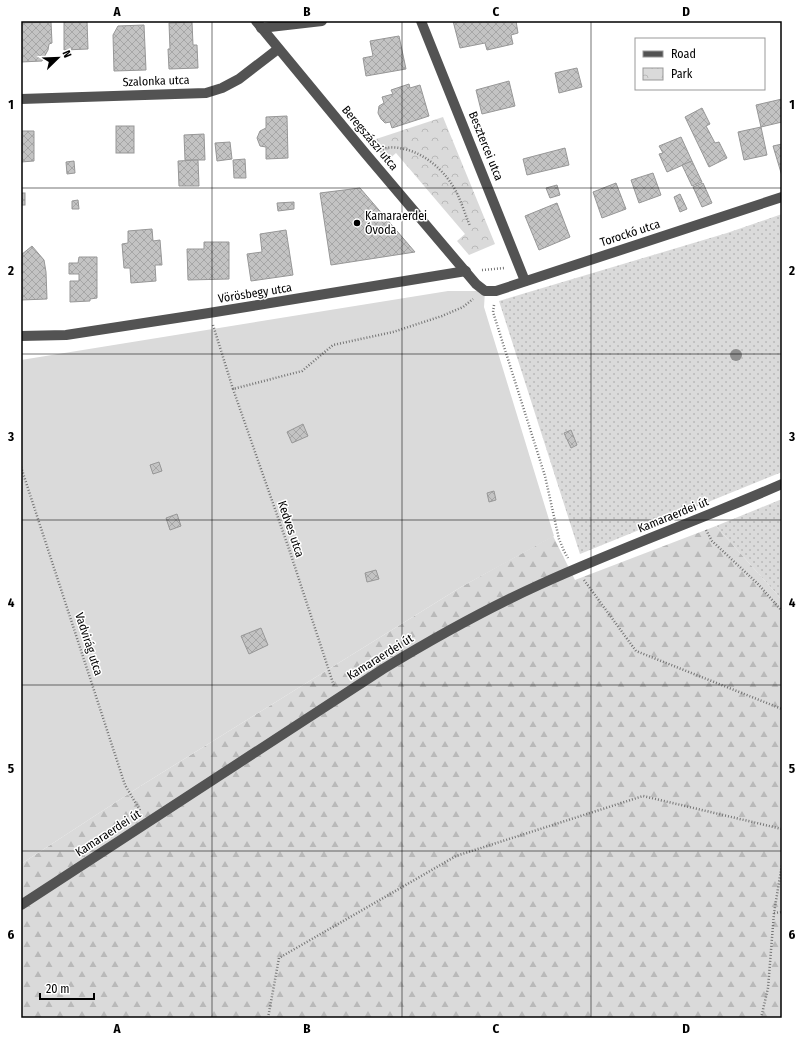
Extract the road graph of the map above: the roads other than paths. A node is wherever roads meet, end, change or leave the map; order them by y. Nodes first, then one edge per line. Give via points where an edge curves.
1 (322, 21) edge
2 (422, 21) edge
3 (259, 24) edge
4 (278, 49) junction
5 (21, 99) edge
6 (782, 197) edge
7 (466, 272) junction
8 (525, 281) junction
9 (21, 336) edge
10 (782, 484) edge
11 (21, 905) edge

1 - 3 street
2 - 8 street, Besztercei utca
3 - 4 street, Beregszászi utca
4 - 5 street, Szalonka utca via 239,79 206,93
4 - 7 street, Beregszászi utca
6 - 8 street, Torockó utca
7 - 8 street, Torockó utca via 485,291 496,291
7 - 9 street, Vörösbegy utca via 66,335
10 - 11 street, Kamaraerdei út via 576,569 466,621 383,669

